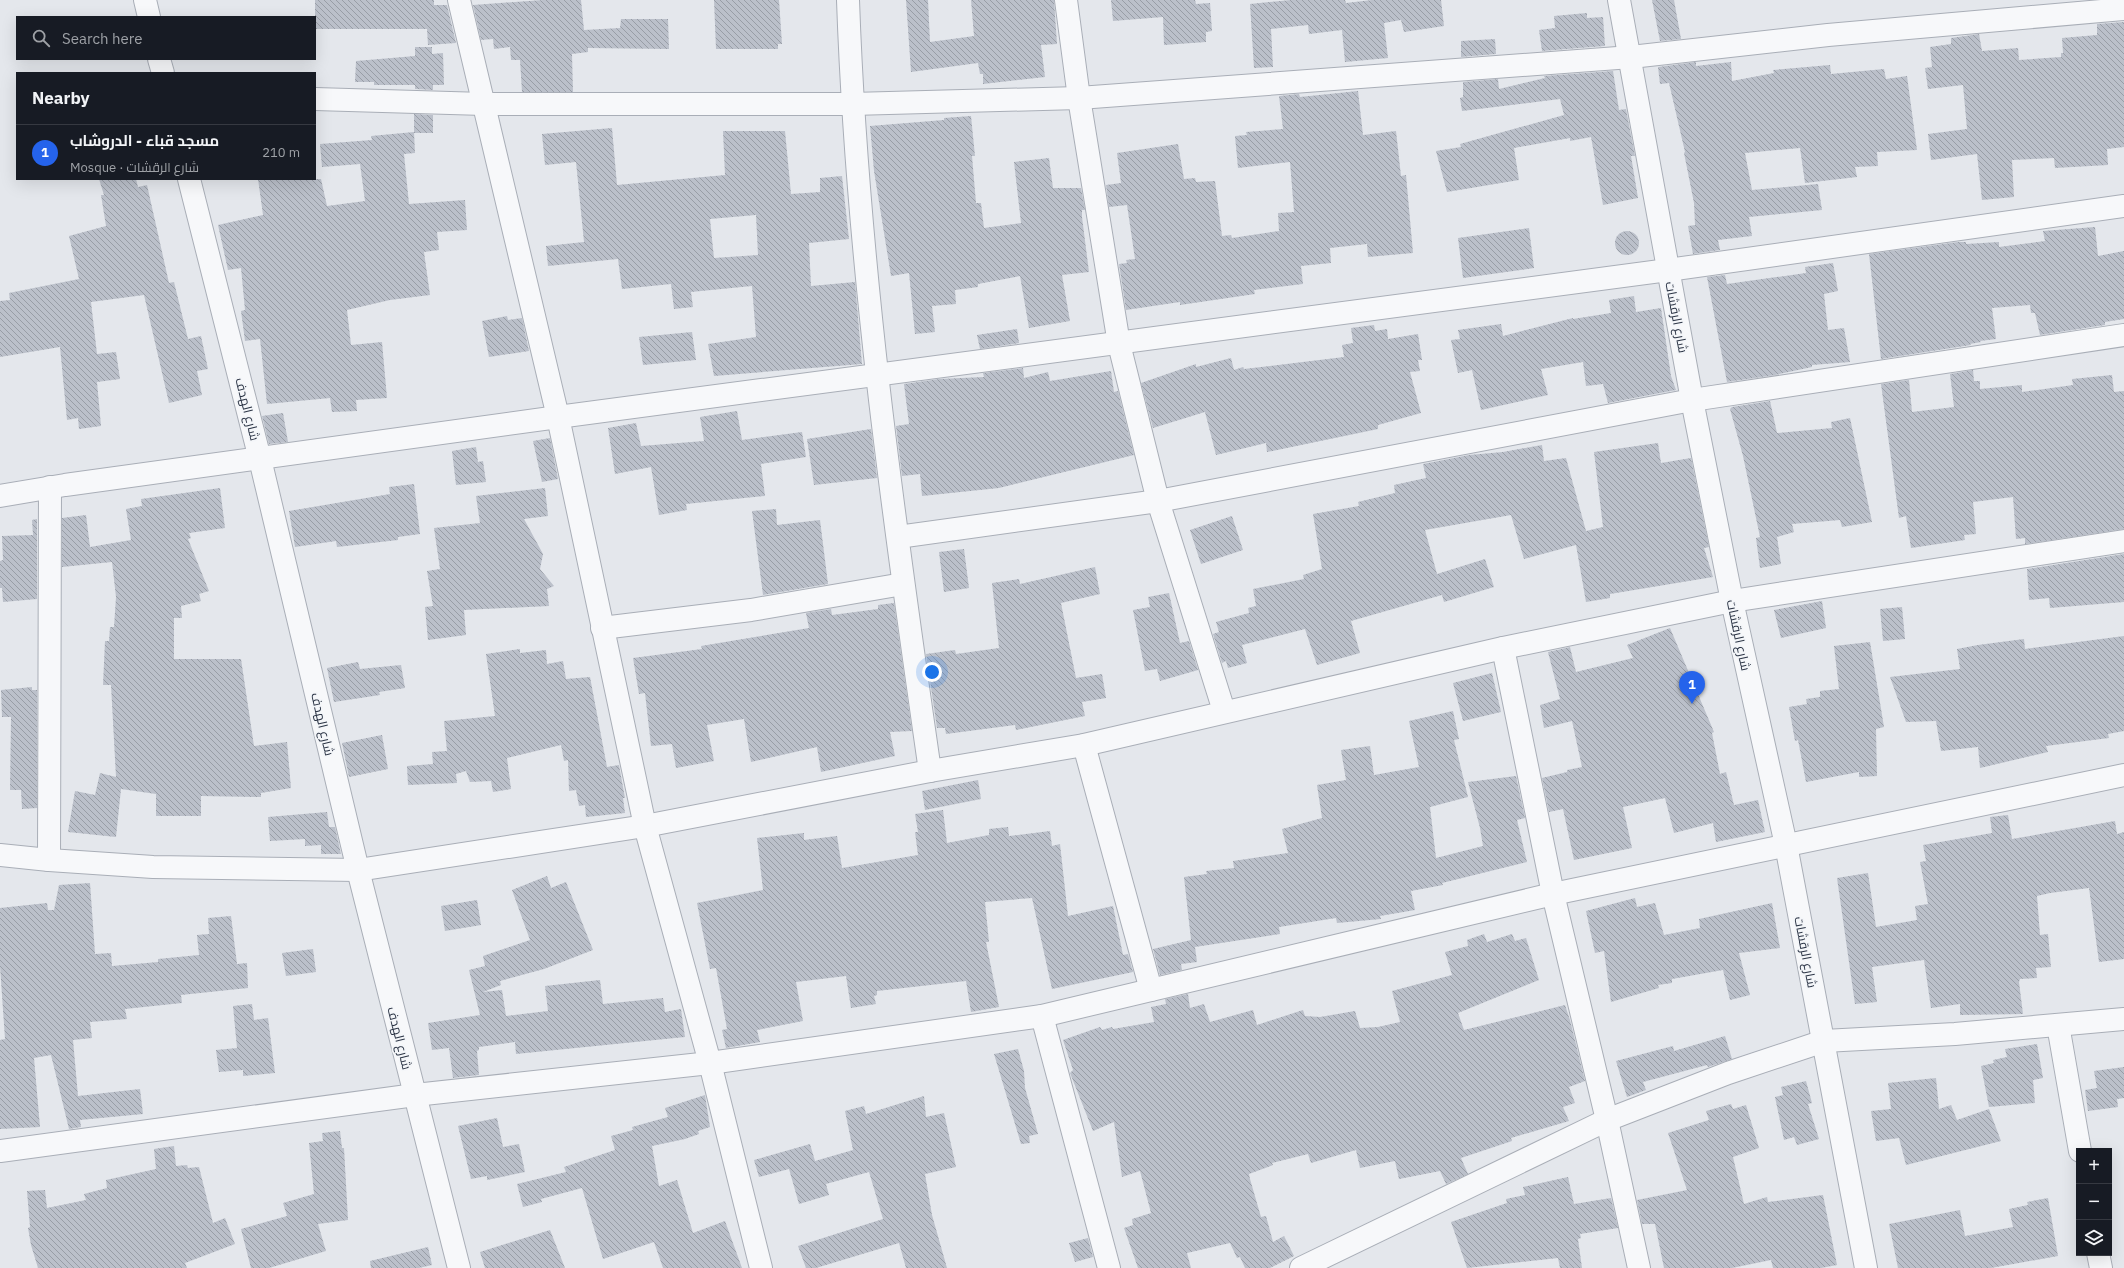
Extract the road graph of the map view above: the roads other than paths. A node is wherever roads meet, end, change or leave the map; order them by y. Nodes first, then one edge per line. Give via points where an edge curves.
1 (145, 0) edge
2 (459, 0) edge
3 (848, 0) edge
4 (1066, 0) edge
5 (1619, 0) edge
6 (2124, 9) edge
7 (149, 16) edge
8 (1631, 57) junction
9 (159, 60) edge
10 (163, 72) edge
11 (1078, 98) junction
12 (316, 99) edge
13 (484, 104) junction
14 (852, 104) junction
15 (189, 180) edge
16 (2124, 206) edge
17 (1668, 270) junction
18 (2124, 335) edge
19 (1119, 344) junction
20 (876, 376) junction
21 (1692, 400) junction
22 (558, 417) junction
23 (260, 458) junction
24 (50, 487) junction
25 (0, 496) edge
26 (1158, 501) junction
27 (898, 537) junction
28 (2124, 541) edge
29 (903, 584) junction
30 (1732, 601) junction
31 (602, 628) junction
32 (1503, 648) junction
33 (1224, 711) junction
34 (1084, 744) junction
35 (930, 771) junction
36 (2124, 774) edge
37 (645, 826) junction
38 (1786, 845) junction
39 (0, 855) edge
40 (49, 860) junction
41 (358, 870) junction
42 (1553, 894) junction
43 (1151, 990) junction
44 (1042, 1016) junction
45 (2124, 1019) edge
46 (2058, 1025) junction
47 (1824, 1041) junction
48 (710, 1063) junction
49 (415, 1095) junction
50 (1607, 1120) junction
51 (2079, 1148) edge
52 (0, 1151) edge
53 (2099, 1256) edge
54 (459, 1268) edge
55 (761, 1268) edge
56 (1110, 1268) edge
57 (1301, 1268) edge
58 (1639, 1268) edge
59 (1866, 1268) edge
60 (2101, 1268) edge

1 - 7 street
2 - 13 street
3 - 14 street
4 - 11 street
5 - 8 street, شارع الرقشات
6 - 8 street via 1828,35
8 - 11 street
8 - 17 street, شارع الرقشات
9 - 10 street
11 - 14 street
11 - 19 street
12 - 13 street
13 - 14 street
13 - 22 street
14 - 20 street
15 - 23 street, شارع الهدف
16 - 17 street
17 - 19 street
17 - 21 street, شارع الرقشات
18 - 21 street
19 - 20 street
19 - 26 street
20 - 22 street
20 - 27 street
21 - 26 street
21 - 30 street, شارع الرقشات
22 - 23 street
22 - 31 street
23 - 24 street
23 - 41 street, شارع الهدف
24 - 25 street
24 - 40 street
26 - 27 street
26 - 33 street
27 - 29 street
28 - 30 street
29 - 31 street via 751,610
29 - 35 street
30 - 32 street
30 - 38 street, شارع الرقشات
31 - 37 street
32 - 33 street
32 - 42 street
33 - 34 street
34 - 35 street
34 - 43 street
35 - 37 street
36 - 38 street
37 - 41 street
37 - 48 street
38 - 42 street
38 - 47 street, شارع الرقشات
39 - 40 street
40 - 41 street via 153,868
41 - 49 street, شارع الهدف
42 - 43 street
42 - 50 street
43 - 44 street
44 - 48 street
44 - 56 street
45 - 46 street
46 - 47 street
46 - 51 street
47 - 50 street via 1728,1073
47 - 59 street, شارع الرقشات
48 - 49 street
48 - 55 street
49 - 52 street
49 - 54 street, شارع الهدف
50 - 57 street
50 - 58 street
53 - 60 street

